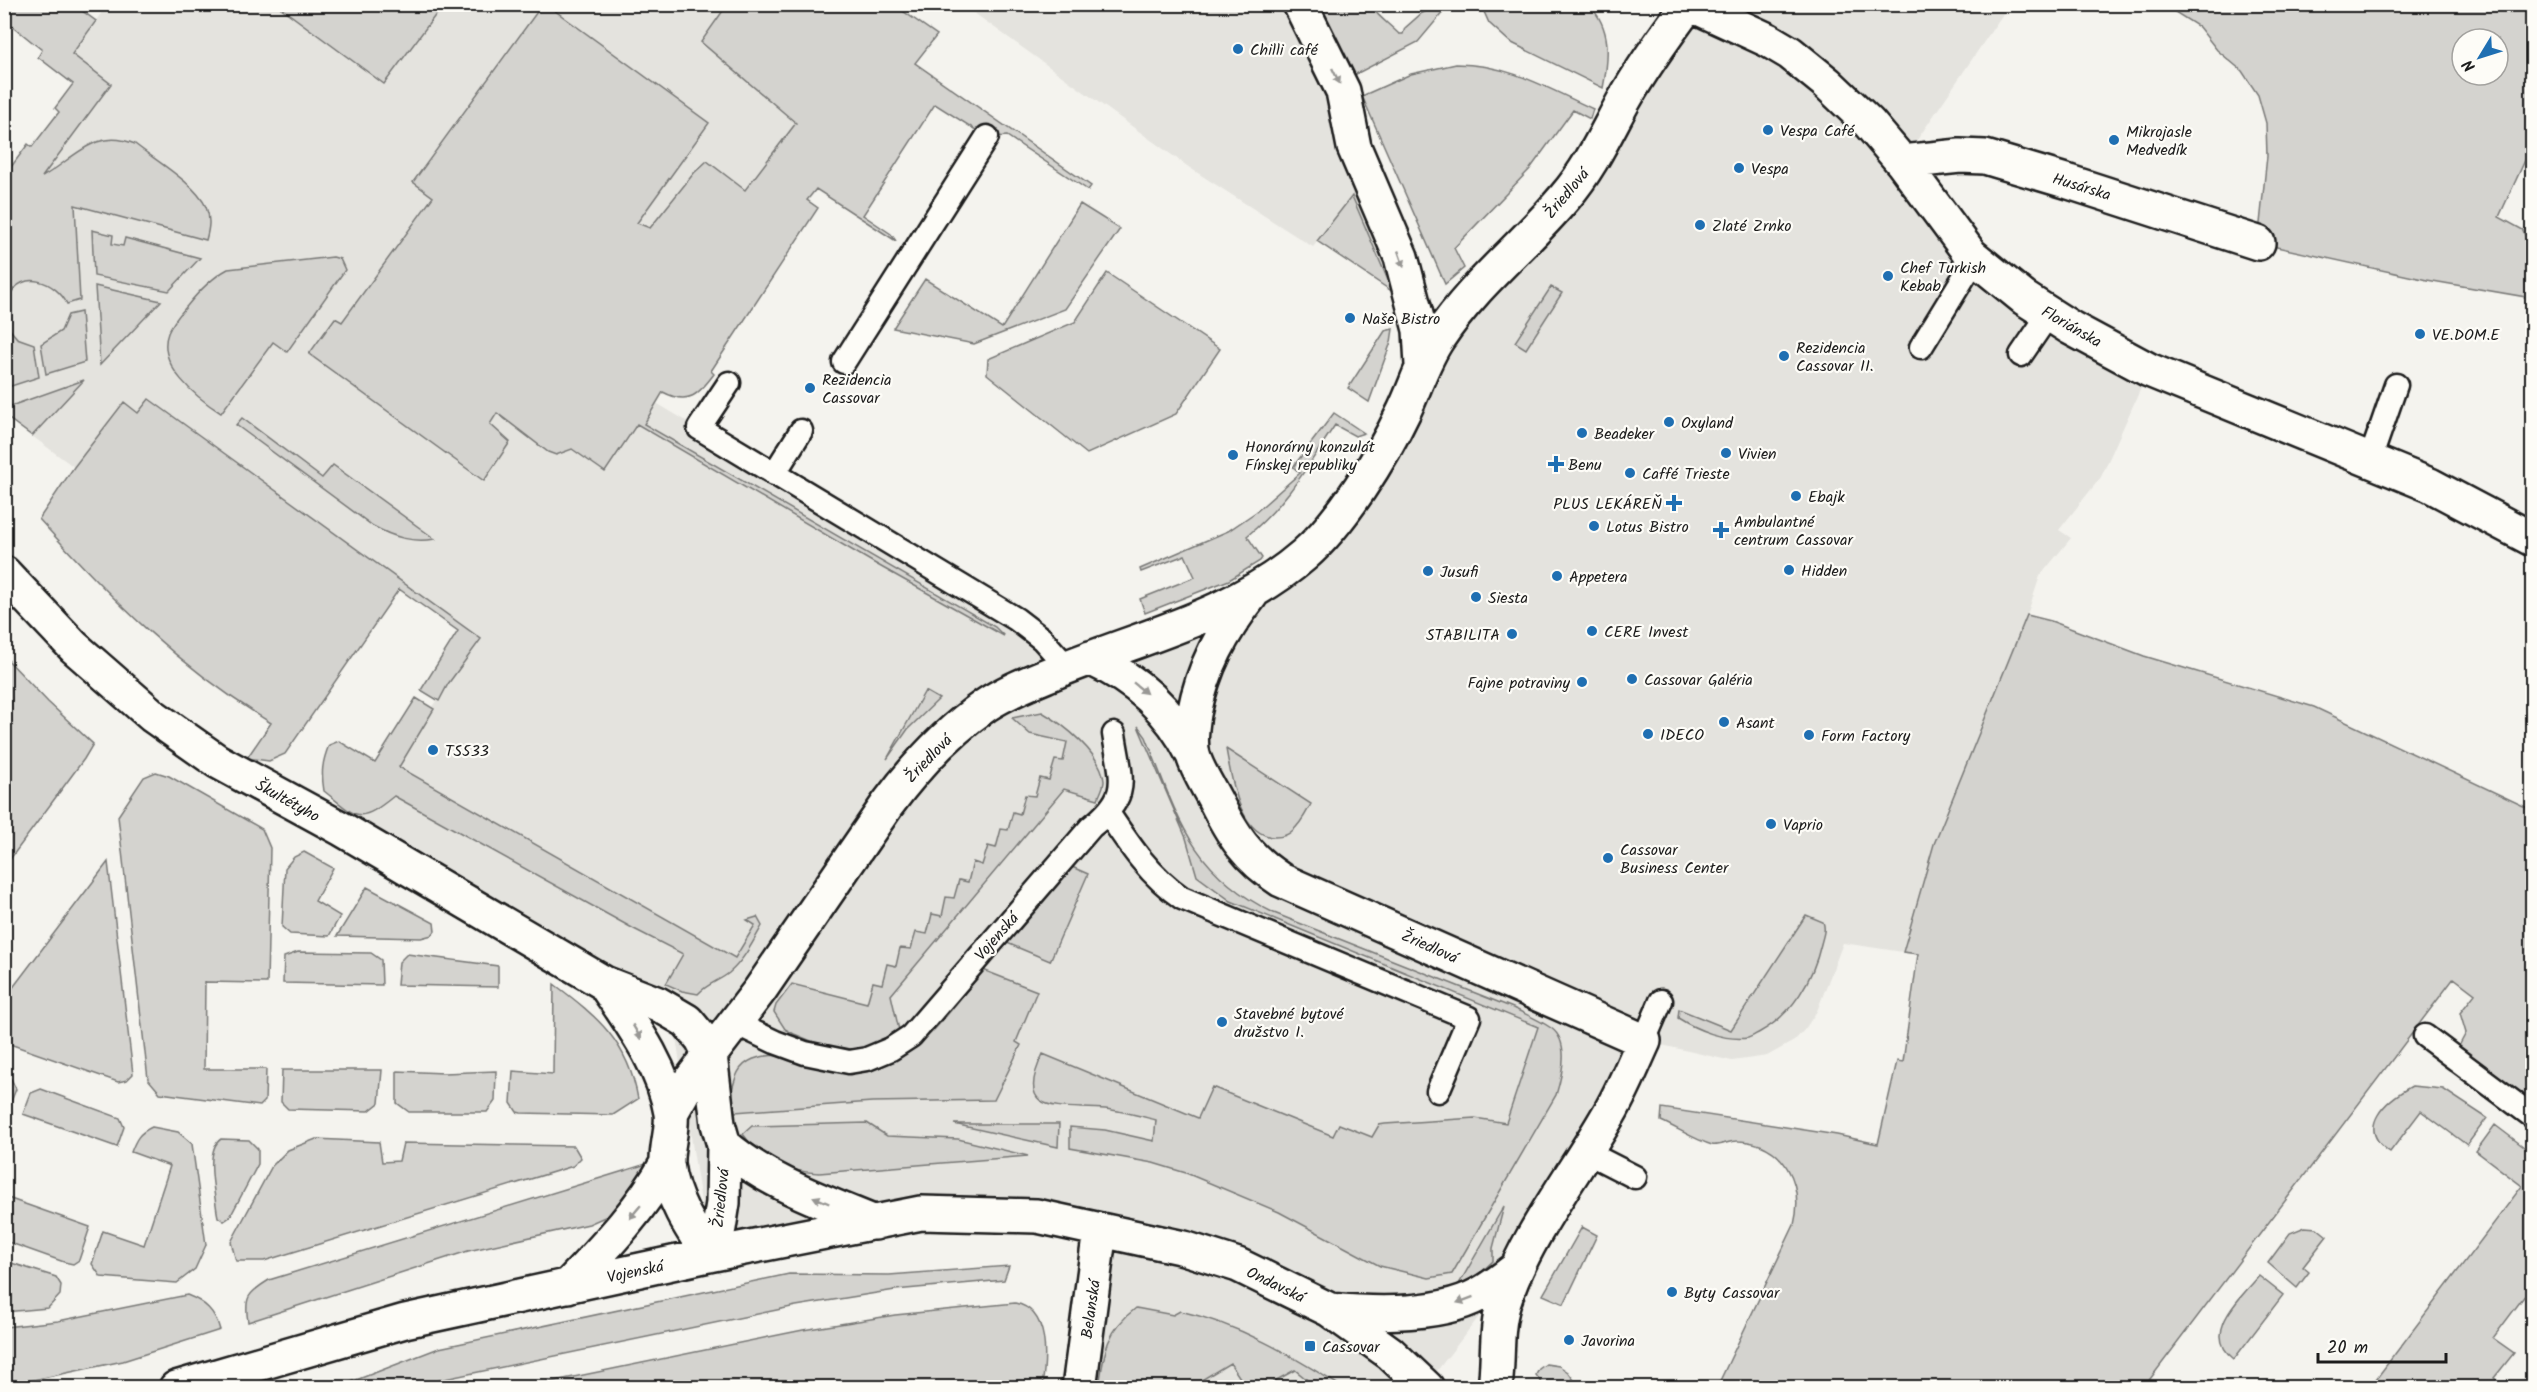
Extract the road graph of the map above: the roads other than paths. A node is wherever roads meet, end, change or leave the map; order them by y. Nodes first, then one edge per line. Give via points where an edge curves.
1 (1300, 4) edge
2 (1689, 4) edge
3 (987, 137) dead end
4 (1902, 162) junction
5 (2258, 243) dead end
6 (1976, 259) junction
7 (2049, 314) junction
8 (1921, 346) dead end
9 (2021, 355) dead end
10 (844, 362) dead end
11 (1422, 365) junction
12 (729, 383) dead end
13 (2396, 385) dead end
14 (801, 431) dead end
15 (2370, 460) junction
16 (774, 474) junction
17 (2532, 539) edge
18 (4, 573) edge
19 (1253, 592) junction
20 (1079, 663) junction
21 (1113, 734) dead end
22 (1193, 755) junction
23 (1108, 813) junction
24 (604, 983) junction
25 (1661, 1001) dead end
26 (735, 1023) junction
27 (2425, 1036) dead end
28 (1644, 1041) junction
29 (710, 1055) junction
30 (1438, 1090) dead end
31 (671, 1113) junction
32 (2532, 1116) edge
33 (724, 1145) junction
34 (1586, 1152) junction
35 (667, 1163) junction
36 (1635, 1177) dead end
37 (875, 1223) junction
38 (1101, 1230) junction
39 (709, 1255) junction
40 (1515, 1270) junction
41 (568, 1286) junction
42 (1330, 1310) junction
43 (176, 1388) edge
44 (1079, 1388) edge
45 (1427, 1388) edge
46 (1495, 1388) edge

1 -> 11 street, Žriedlová via 1343,91 1354,147 1401,257 1420,330
2 - 4 street, Floriánska via 1744,27 1790,53 1869,123
2 - 11 street, Žriedlová via 1650,57 1582,175 1459,309
3 - 10 lane
4 - 5 street, Husárska via 1985,157
4 - 6 street, Floriánska
6 - 7 street, Floriánska
6 - 8 lane
7 - 9 lane
7 - 15 street, Floriánska via 2149,370
11 - 19 street, Žriedlová via 1391,436 1340,515 1304,555
12 - 16 lane via 699,428
13 - 15 lane
14 - 16 lane
15 - 17 street, Floriánska via 2430,485
16 - 20 lane via 1016,619
18 - 24 street, Škultétyho via 74,647 153,716 199,748
19 - 20 street, Žriedlová via 1172,629
19 - 22 street, Žriedlová via 1211,655 1192,723
20 -> 22 street via 1120,673 1154,699 1174,722
20 - 26 street, Žriedlová via 986,705 946,737 908,776
21 - 23 lane, Vojenská via 1120,785 1119,799
22 - 28 street, Žriedlová via 1231,833 1262,867 1281,880
23 - 26 lane, Vojenská via 1091,827 910,1036 891,1049 849,1062 805,1053
23 - 30 lane via 1147,868 1182,898 1469,1018
24 - 29 street, Škultétyho via 658,1004 687,1021
24 -> 31 street, Škultétyho via 652,1059
25 - 28 lane
26 - 29 street, Žriedlová
27 - 32 lane
28 - 34 street
29 - 31 street, Žriedlová
29 - 33 street, Žriedlová
31 - 35 street, Žriedlová
37 -> 33 street, Žriedlová via 769,1177
33 - 39 street, Žriedlová via 723,1203
34 - 36 lane
34 - 40 street
35 - 39 street, Žriedlová via 679,1206
35 -> 41 street, Žriedlová via 650,1194
37 - 38 street, Vojenská via 921,1213 1025,1216
37 - 39 street, Vojenská
38 - 42 street, Ondavská via 1184,1248 1238,1265
38 - 44 street, Belanská
39 - 41 street, Vojenská
40 -> 42 street via 1472,1298 1448,1306 1367,1314
40 - 46 street via 1497,1334
41 - 43 street, Vojenská via 405,1320
42 - 45 street, Ondavská via 1390,1353

